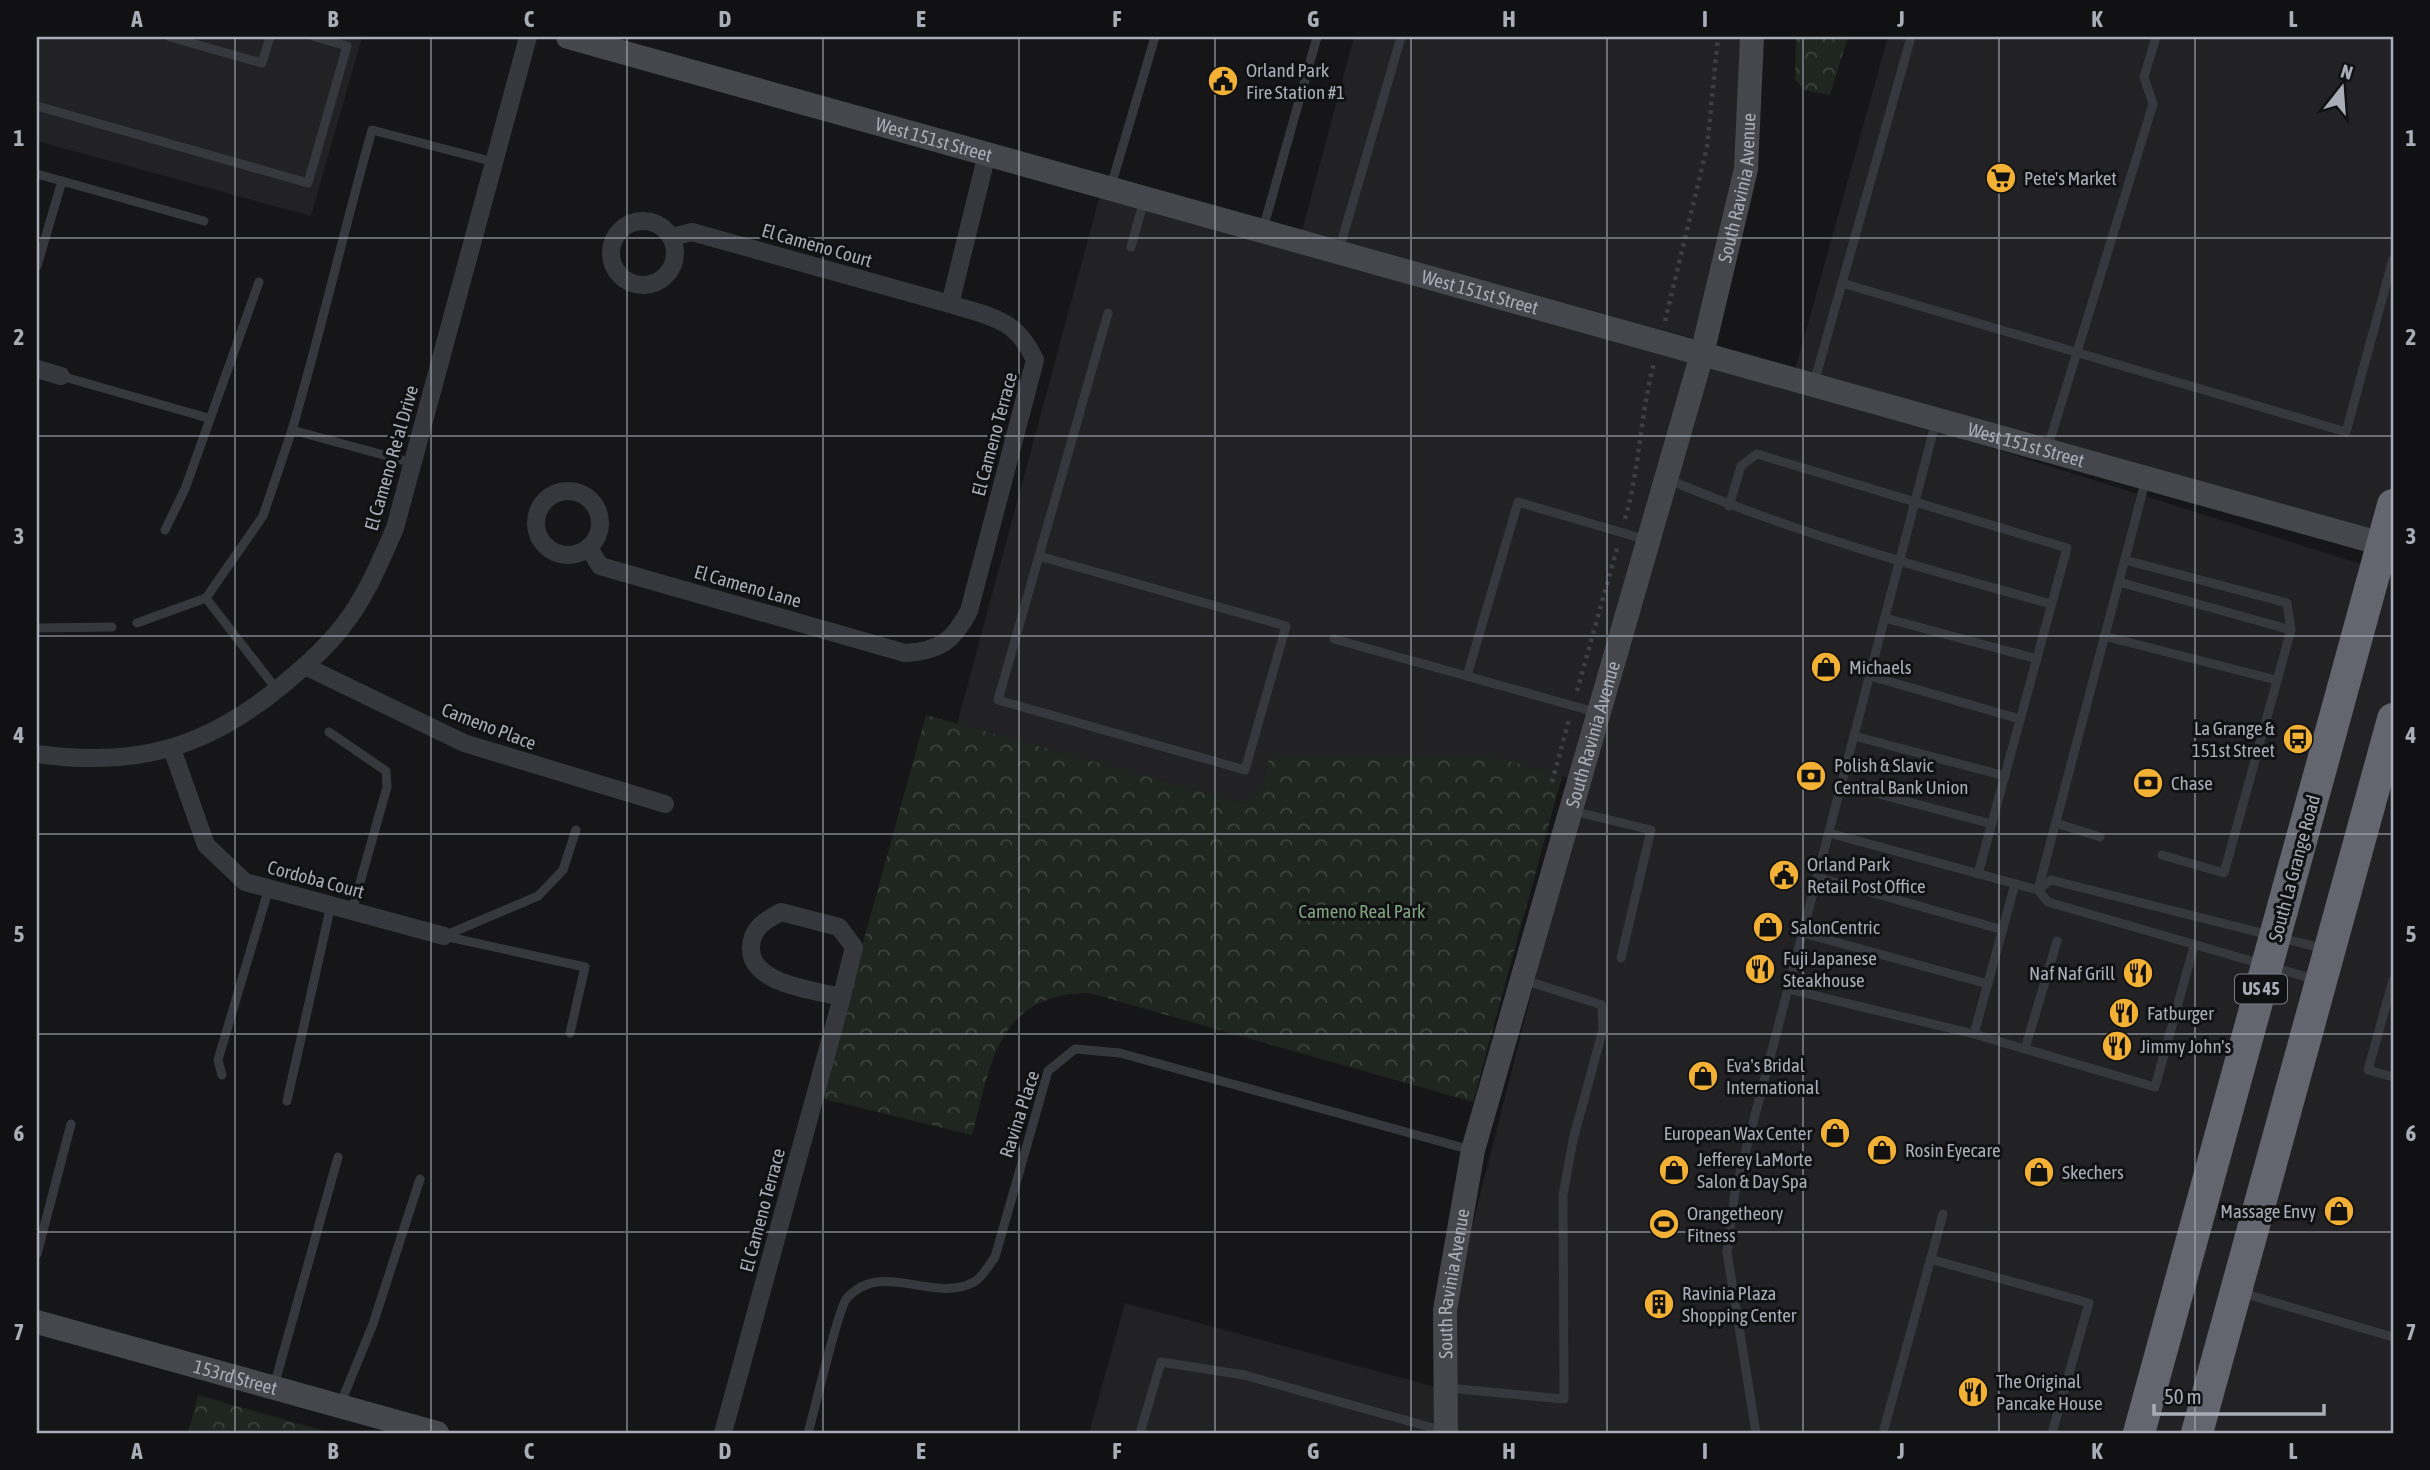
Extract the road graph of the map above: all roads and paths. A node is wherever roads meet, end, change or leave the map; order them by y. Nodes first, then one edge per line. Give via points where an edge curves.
1 (170, 37) edge
2 (270, 37) edge
3 (315, 37) edge
4 (528, 37) edge
5 (568, 37) edge
6 (1155, 37) edge
7 (1317, 37) edge
8 (1401, 37) edge
9 (1718, 37) edge
10 (1752, 37) edge
11 (1911, 37) edge
12 (2156, 37) edge
13 (37, 106) edge
14 (988, 154) junction
15 (494, 162) junction
16 (37, 174) edge
17 (62, 181) junction
18 (1110, 188) junction
19 (1145, 198) junction
20 (204, 221) dead end
21 (1263, 231) junction
22 (672, 237) dead end
23 (1131, 247) dead end
24 (1339, 252) junction
25 (2393, 259) edge
26 (37, 266) edge
27 (259, 282) dead end
28 (1842, 283) junction
29 (1673, 289) dead end
30 (950, 304) junction
31 (1108, 313) dead end
32 (2077, 352) junction
33 (1702, 354) junction
34 (37, 369) edge
35 (61, 376) joint
36 (1814, 385) junction
37 (208, 418) junction
38 (1936, 419) junction
39 (292, 430) junction
40 (2047, 450) junction
41 (413, 463) junction
42 (2146, 478) junction
43 (1666, 479) junction
44 (1914, 503) junction
45 (2393, 505) edge
46 (1729, 506) junction
47 (165, 530) dead end
48 (1649, 540) junction
49 (2388, 546) edge
50 (589, 548) dead end
51 (1039, 556) junction
52 (2124, 559) junction
53 (1899, 562) junction
54 (2119, 582) junction
55 (206, 598) junction
56 (2051, 604) junction
57 (1885, 618) junction
58 (136, 623) dead end
59 (112, 627) dead end
60 (37, 628) edge
61 (2291, 630) junction
62 (2104, 636) junction
63 (1334, 639) dead end
64 (905, 653) joint
65 (2036, 659) junction
66 (305, 666) junction
67 (1467, 676) junction
68 (1870, 676) junction
69 (2276, 680) junction
70 (277, 690) junction
71 (1600, 714) junction
72 (2020, 719) junction
73 (2393, 719) edge
74 (329, 732) dead end
75 (1854, 736) junction
76 (172, 749) junction
77 (37, 754) edge
78 (2005, 776) junction
79 (1841, 784) junction
80 (665, 804) dead end
81 (1572, 811) junction
82 (2056, 823) junction
83 (1992, 824) junction
84 (576, 830) dead end
85 (1829, 833) junction
86 (2100, 837) dead end
87 (2162, 855) dead end
88 (1978, 874) junction
89 (1817, 877) junction
90 (2015, 884) junction
91 (269, 888) junction
92 (2038, 890) junction
93 (331, 905) junction
94 (352, 911) junction
95 (2003, 930) junction
96 (1803, 933) junction
97 (444, 936) junction
98 (2275, 937) junction
99 (2057, 941) dead end
100 (2194, 946) junction
101 (2330, 951) junction
102 (1621, 958) dead end
103 (2267, 968) junction
104 (1523, 979) junction
105 (2393, 980) edge
106 (2322, 981) junction
107 (1988, 984) junction
108 (1788, 989) junction
109 (842, 997) junction
110 (570, 1033) dead end
111 (1974, 1034) junction
112 (2025, 1049) junction
113 (222, 1075) dead end
114 (2393, 1077) edge
115 (287, 1101) dead end
116 (71, 1124) dead end
117 (1473, 1150) junction
118 (338, 1157) dead end
119 (420, 1179) dead end
120 (1943, 1214) dead end
121 (37, 1254) edge
122 (1930, 1259) junction
123 (2236, 1292) junction
124 (37, 1322) edge
125 (2393, 1337) edge
126 (274, 1388) junction
127 (1446, 1388) junction
128 (339, 1406) junction
129 (1446, 1432) edge
130 (437, 1433) edge
131 (723, 1433) edge
132 (808, 1433) edge
133 (1140, 1433) edge
134 (1756, 1433) edge
135 (1883, 1433) edge
136 (2052, 1433) edge
137 (2139, 1433) edge
138 (2197, 1433) edge

1 - 2 lane via 262,63
3 - 13 lane via 347,46 308,183
4 - 15 street, El Cameno Re'al Drive
5 - 14 street, West 151st Street
6 - 18 lane
7 - 21 lane
8 - 24 lane
9 - 29 path via 1707,147
10 - 33 street, South Ravinia Avenue via 1746,169
11 - 28 lane
12 - 32 lane via 2144,77 2153,104
14 - 18 street, West 151st Street
14 - 30 street
15 - 39 lane via 372,130
15 - 41 street, El Cameno Re'al Drive
16 - 17 lane
17 - 20 lane
17 - 26 lane
18 - 19 street, West 151st Street
19 - 21 street, West 151st Street
19 - 23 lane
21 - 24 street, West 151st Street
22 - 30 street, El Cameno Court via 692,232
24 - 33 street, West 151st Street
25 - 32 lane via 2346,432
27 - 37 lane
28 - 32 lane
28 - 36 lane
30 - 64 street, El Cameno Terrace via 1007,322 1025,338 1035,360 969,611 947,641 924,652
31 - 51 lane
32 - 40 lane
33 - 36 street, West 151st Street
33 - 43 street, South Ravinia Avenue
34 - 35 street
35 - 37 lane
36 - 38 street, West 151st Street
37 - 47 lane via 185,489
38 - 40 street, West 151st Street
38 - 44 lane
39 - 41 lane
39 - 55 lane via 263,516
40 - 42 street, West 151st Street
41 - 66 street, El Cameno Re'al Drive via 395,528 372,581 342,626
42 - 49 street, West 151st Street
42 - 52 lane
43 - 46 lane
43 - 48 street, South Ravinia Avenue
44 - 46 lane via 1757,454 1741,466
44 - 53 lane
44 - 56 lane via 2067,548
45 - 49 highway, South La Grange Road / US 45
46 - 53 lane
48 - 67 lane via 1518,502
48 - 71 street, South Ravinia Avenue
49 - 98 highway, South La Grange Road / US 45
50 - 64 street, El Cameno Lane via 600,566
51 - 51 lane via 998,700 1245,770 1286,626
52 - 54 lane
52 - 61 lane via 2287,603
53 - 56 lane
53 - 57 lane
54 - 61 lane
54 - 62 lane
55 - 58 lane
55 - 70 lane
56 - 65 lane
57 - 65 lane
57 - 68 lane
59 - 60 lane
61 - 69 lane
62 - 69 lane
62 - 82 lane
63 - 67 lane
65 - 72 lane
66 - 70 street, El Cameno Re'al Drive
66 - 80 street, Cameno Place via 464,743
67 - 71 lane
68 - 72 lane
68 - 75 lane
69 - 87 lane via 2224,873
70 - 76 street, El Cameno Re'al Drive via 219,730
71 - 81 street, South Ravinia Avenue
72 - 78 lane
73 - 101 highway, US 45
74 - 94 lane via 386,771 387,787
75 - 78 lane
75 - 79 lane
76 - 77 street, El Cameno Re'al Drive via 104,760
76 - 91 street, Cordoba Court via 206,845 245,882
78 - 83 lane
79 - 83 lane
79 - 85 lane
81 - 102 lane via 1651,830
81 - 104 street, South Ravinia Avenue
82 - 86 lane
82 - 92 lane
83 - 88 lane
84 - 97 lane via 563,870 538,896
85 - 88 lane
85 - 89 lane
88 - 90 lane
89 - 95 lane
89 - 96 lane
90 - 92 lane
90 - 95 lane
91 - 93 street, Cordoba Court
91 - 113 lane via 218,1060
92 - 98 lane via 2051,880
92 - 100 lane via 2048,902
93 - 94 street, Cordoba Court
93 - 115 lane
94 - 97 street, Cordoba Court
95 - 107 lane
96 - 107 lane
96 - 108 lane
97 - 110 lane via 585,967
98 - 101 lane
98 - 103 highway, South La Grange Road / US 45
99 - 112 lane
100 - 103 lane
100 - 112 lane via 2155,1087
101 - 106 highway, US 45
103 - 106 lane
103 - 137 highway, South La Grange Road / US 45
104 - 117 street, South Ravinia Avenue
104 - 127 lane via 1602,1004 1603,1029 1563,1195 1564,1399
105 - 114 lane via 2368,1070
106 - 123 highway, US 45
107 - 111 lane
108 - 111 lane
108 - 134 lane via 1735,1192 1727,1252
109 - 109 street, El Cameno Terrace via 765,976 752,962 751,945 759,923 781,912 839,927 854,947
109 - 131 street, El Cameno Terrace
111 - 112 lane
116 - 121 lane
117 - 127 street, South Ravinia Avenue via 1445,1310
117 - 132 lane, Ravina Place via 1120,1053 1075,1049 1048,1071 995,1257 976,1281 946,1290 898,1281 867,1282 845,1300
118 - 126 lane
119 - 128 lane via 373,1324
120 - 122 lane
122 - 135 lane
122 - 136 lane via 2089,1303
123 - 125 lane
123 - 138 highway, US 45
124 - 126 street, 153rd Street
126 - 128 street, 153rd Street
127 - 129 street, South Ravinia Avenue
128 - 130 street, 153rd Street
129 - 133 lane via 1244,1375 1161,1362

